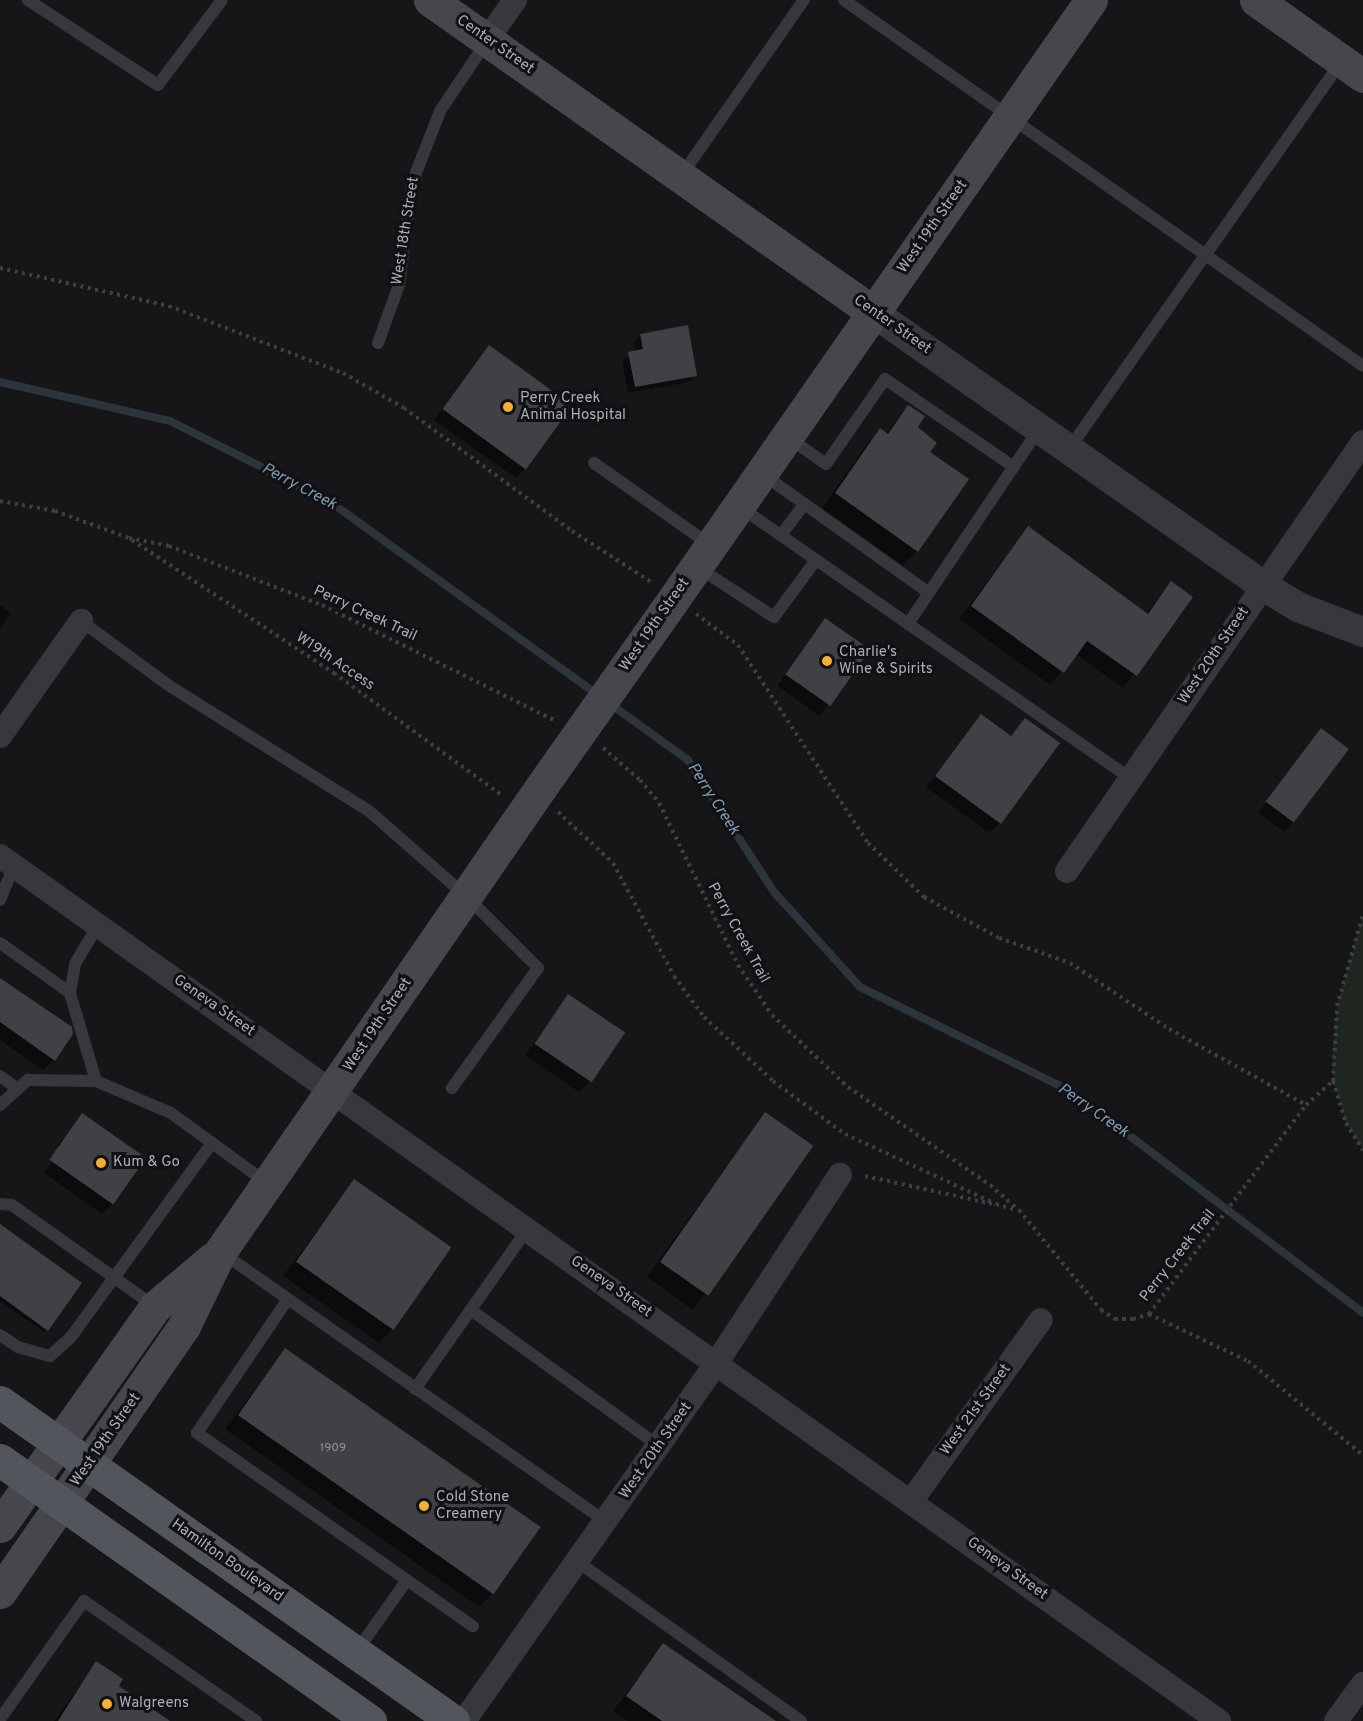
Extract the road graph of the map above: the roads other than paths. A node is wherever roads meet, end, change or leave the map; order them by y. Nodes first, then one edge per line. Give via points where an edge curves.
1 (28, 0) edge
2 (222, 0) edge
3 (430, 0) edge
4 (515, 0) edge
5 (804, 0) edge
6 (844, 0) edge
7 (1090, 0) edge
8 (1256, 0) edge
9 (487, 40) junction
10 (1352, 69) edge
11 (1010, 116) junction
12 (681, 176) junction
13 (1206, 255) junction
14 (874, 313) junction
15 (378, 343) dead end
16 (1363, 366) edge
17 (1040, 429) junction
18 (786, 436) junction
19 (1363, 442) edge
20 (1069, 449) junction
21 (594, 463) dead end
22 (1014, 467) junction
23 (761, 473) junction
24 (804, 504) junction
25 (738, 506) junction
26 (782, 535) junction
27 (703, 555) junction
28 (816, 560) junction
29 (1262, 585) junction
30 (928, 593) junction
31 (81, 621) joint
32 (908, 624) junction
33 (1363, 632) edge
34 (0, 736) edge
35 (1131, 779) junction
36 (7, 861) edge
37 (1067, 872) dead end
38 (466, 896) junction
39 (0, 900) edge
40 (98, 925) junction
41 (0, 943) edge
42 (70, 993) junction
43 (0, 1076) edge
44 (96, 1081) junction
45 (452, 1088) dead end
46 (18, 1089) junction
47 (333, 1090) junction
48 (0, 1106) edge
49 (212, 1143) junction
50 (840, 1175) road end
51 (268, 1184) junction
52 (0, 1204) edge
53 (528, 1228) junction
54 (220, 1252) junction
55 (114, 1277) junction
56 (288, 1299) junction
57 (155, 1307) junction
58 (471, 1310) junction
59 (1041, 1320) dead end
60 (0, 1335) edge
61 (717, 1362) junction
62 (415, 1389) junction
63 (0, 1402) edge
64 (58, 1443) junction
65 (659, 1446) junction
66 (0, 1460) edge
67 (89, 1464) junction
68 (32, 1481) junction
69 (912, 1500) junction
70 (62, 1502) junction
71 (606, 1522) junction
72 (0, 1527) edge
73 (578, 1562) junction
74 (407, 1580) junction
75 (0, 1592) edge
76 (473, 1626) dead end
77 (355, 1653) junction
78 (1363, 1684) edge
79 (0, 1719) edge
80 (256, 1721) edge
81 (370, 1721) edge
82 (453, 1721) edge
83 (464, 1721) edge
84 (801, 1721) edge
85 (1219, 1721) edge
86 (1336, 1721) edge

1 - 2 lane via 158,86
3 - 9 main road, Center Street
4 - 9 street, West 18th Street
5 - 12 lane
6 - 11 lane
7 - 11 main road, West 19th Street
8 - 10 main road
9 - 12 main road, Center Street
9 - 15 lane, West 18th Street via 440,111 411,183 399,285
10 - 13 lane
11 - 13 lane
11 - 14 main road, West 19th Street
12 - 14 main road, Center Street
13 - 16 lane
13 - 20 lane
14 - 17 street, Center Street
14 - 18 main road, West 19th Street
17 - 20 street, Center Street
17 - 22 lane
18 - 22 lane via 826,464 885,379
18 - 23 main road, West 19th Street
19 - 29 street, West 20th Street
20 - 29 street, Center Street
21 - 27 lane
22 - 30 lane
23 - 24 lane
23 - 25 main road, West 19th Street
24 - 26 lane
24 - 30 lane
25 - 26 lane
25 - 27 main road, West 19th Street
26 - 28 lane
27 - 28 lane via 774,617
27 - 38 main road, West 19th Street, bridge
28 - 32 lane
29 - 33 street, Center Street via 1298,607
29 - 35 street, West 20th Street
30 - 32 lane
31 - 34 street
31 - 38 lane via 168,685 369,811
32 - 35 lane
35 - 37 street, West 20th Street
36 - 39 lane
36 - 40 street, Geneva Street
38 - 45 lane via 538,968
38 - 47 main road, West 19th Street
40 - 42 lane via 75,964
40 - 47 street, Geneva Street
41 - 42 lane
42 - 44 lane
43 - 46 lane
44 - 46 lane via 28,1080
44 - 49 lane via 171,1113
46 - 48 lane
47 - 51 main road, West 19th Street
47 - 53 street, Geneva Street
49 - 51 lane
49 - 55 lane
50 - 61 street, West 20th Street
51 - 54 main road, West 19th Street
52 - 55 lane via 12,1205
53 - 58 lane
53 - 61 street, Geneva Street
54 - 56 lane
54 - 57 main road, West 19th Street
54 - 67 main road, West 19th Street via 184,1326
55 - 57 lane
55 - 60 lane via 71,1337 50,1356 18,1347
56 - 62 lane
56 - 74 lane via 197,1433
57 - 64 main road, West 19th Street
58 - 62 lane
58 - 65 lane
59 - 69 street, West 21st Street
61 - 65 street, West 20th Street
61 - 69 street, Geneva Street
62 - 71 lane
63 - 64 main road, Hamilton Boulevard
64 - 67 main road, Hamilton Boulevard
64 - 68 main road, West 19th Street
65 - 71 street, West 20th Street
66 - 68 main road
67 - 70 main road, West 19th Street
67 - 77 main road, Hamilton Boulevard
68 - 70 main road
68 - 72 main road, West 19th Street
69 - 85 street, Geneva Street
70 - 75 main road, West 19th Street
70 - 81 main road
71 - 73 street, West 20th Street
73 - 83 street, West 20th Street
73 - 84 lane
74 - 76 lane
74 - 77 lane
77 - 82 main road, Hamilton Boulevard
78 - 86 street
79 - 80 lane via 84,1601

